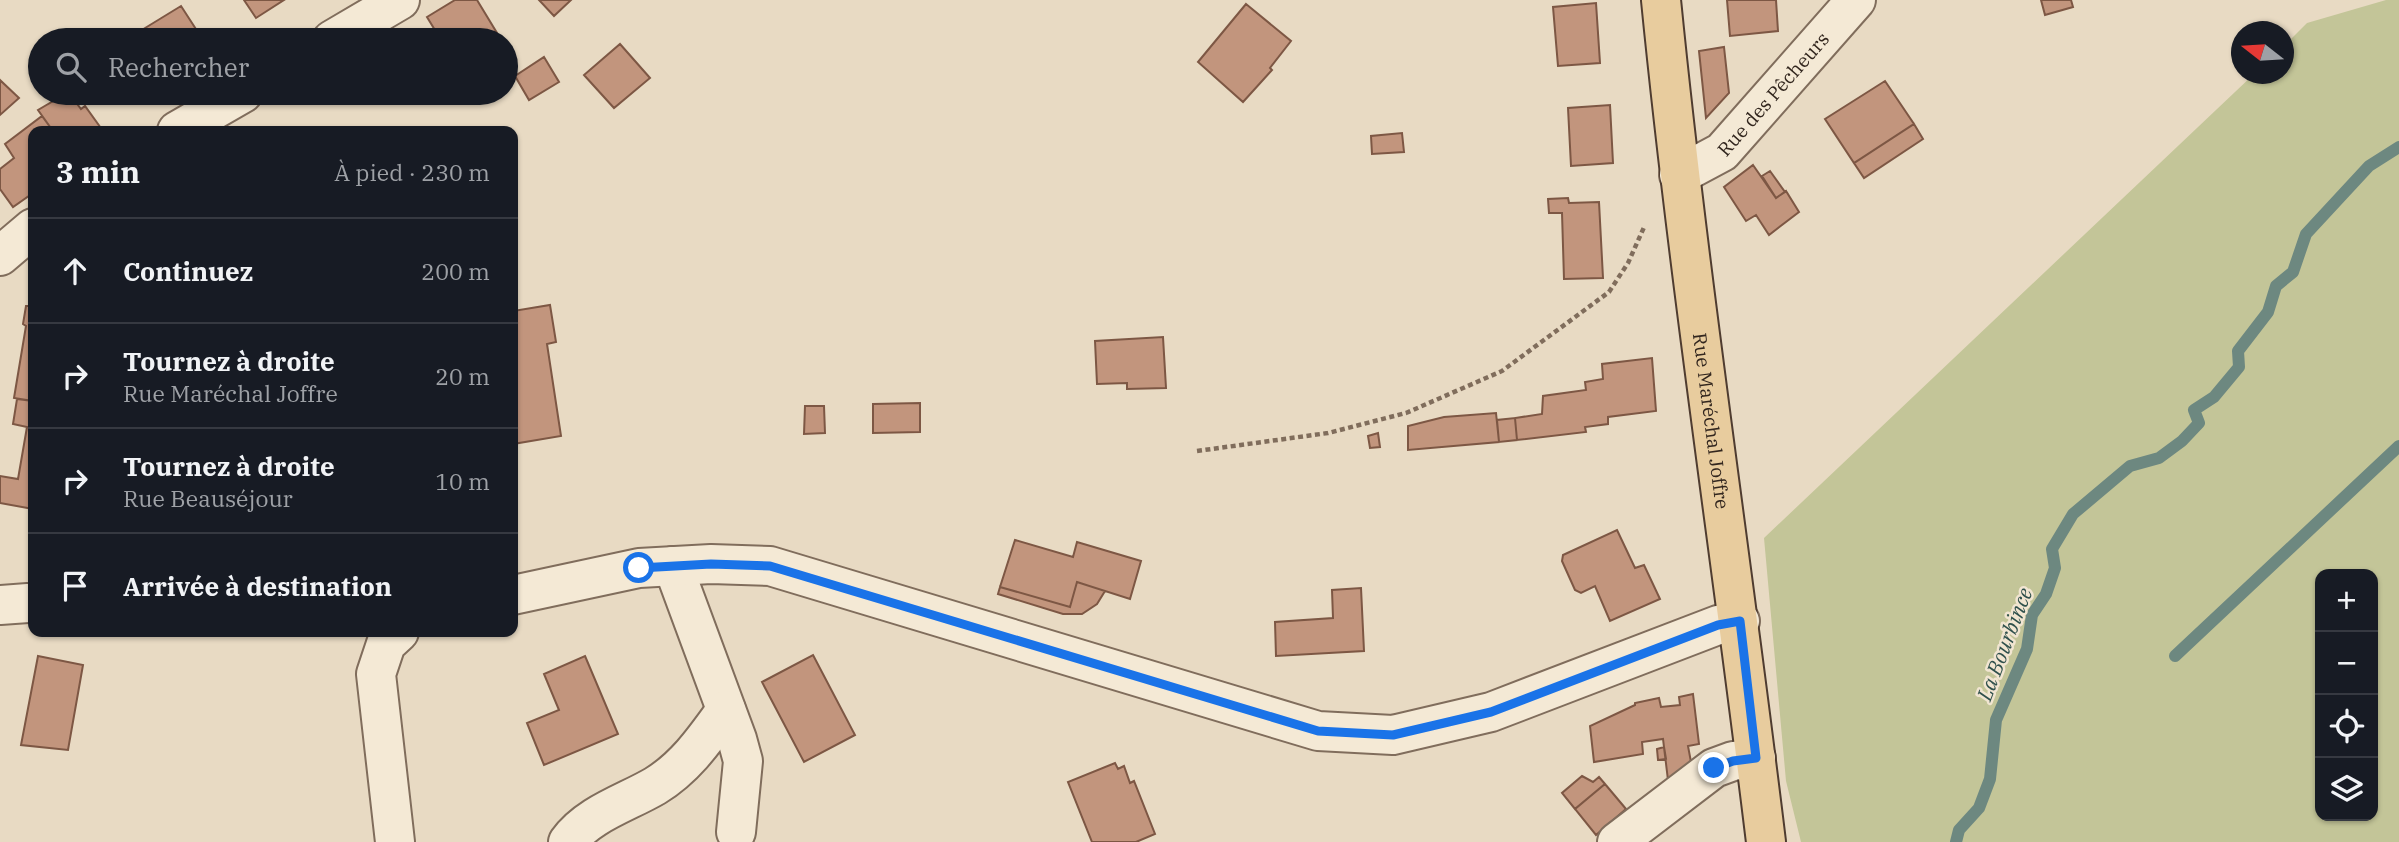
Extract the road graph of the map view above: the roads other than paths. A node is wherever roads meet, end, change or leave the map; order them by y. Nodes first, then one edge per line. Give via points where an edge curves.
1 (400, 0) edge
2 (1661, 0) edge
3 (1856, 0) edge
4 (352, 28) edge
5 (222, 105) edge
6 (186, 126) edge
7 (1681, 189) junction
8 (28, 232) edge
9 (0, 256) edge
10 (673, 566) junction
11 (518, 594) edge
12 (1740, 621) junction
13 (394, 637) edge
14 (726, 710) junction
15 (1756, 758) junction
16 (736, 832) dead end
17 (389, 837) edge
18 (568, 842) edge
19 (1617, 842) edge
20 (1766, 842) edge

1 - 4 street
2 - 7 main road, Rue Maréchal Joffre
3 - 7 street, Rue des Pêcheurs via 1721,152
5 - 6 street
7 - 12 main road, Rue Maréchal Joffre
8 - 9 street
10 - 11 street via 639,568
10 - 12 street via 770,566 1318,731 1393,735 1491,712 1718,625
10 - 14 street
12 - 15 main road, Rue Maréchal Joffre
13 - 17 street via 386,644 376,674
14 - 16 street via 743,761
14 - 18 street via 692,758 574,833
15 - 19 street via 1714,768
15 - 20 main road, Rue Maréchal Joffre

